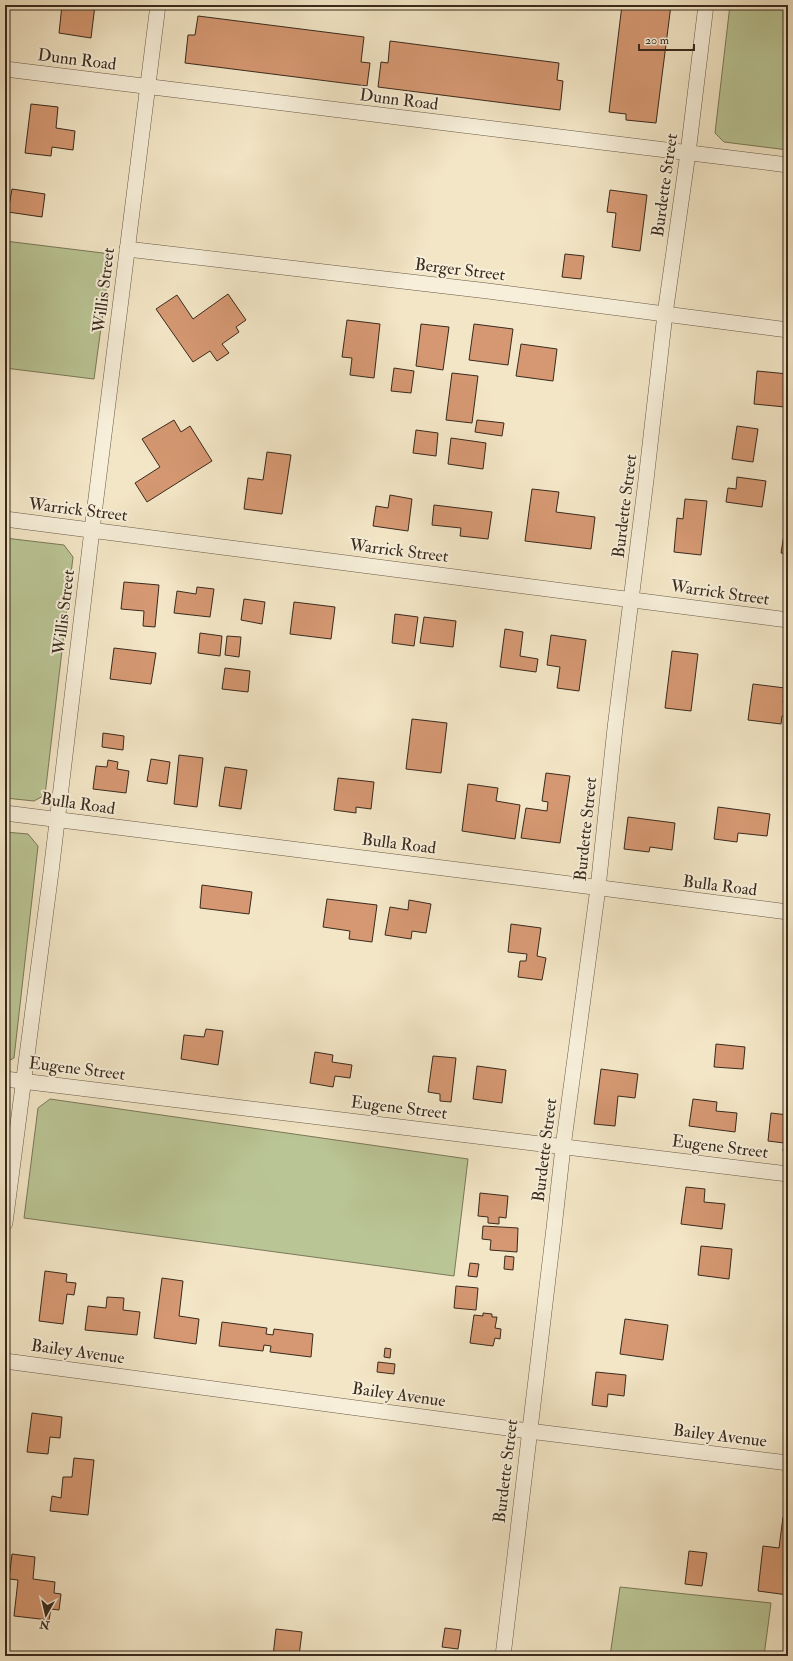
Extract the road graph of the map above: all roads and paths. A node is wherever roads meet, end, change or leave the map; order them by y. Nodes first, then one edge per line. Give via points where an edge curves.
1 (158, 5) edge
2 (706, 5) edge
3 (5, 69) edge
4 (148, 87) junction
5 (688, 154) junction
6 (788, 165) edge
7 (127, 249) junction
8 (665, 314) junction
9 (788, 330) edge
10 (5, 519) edge
11 (92, 530) junction
12 (632, 599) junction
13 (788, 620) edge
14 (5, 813) edge
15 (57, 819) junction
16 (598, 888) junction
17 (788, 912) edge
18 (5, 1079) edge
19 (23, 1081) junction
20 (563, 1147) junction
21 (788, 1174) edge
22 (5, 1223) edge
23 (5, 1361) edge
24 (529, 1431) junction
25 (788, 1463) edge
26 (503, 1656) edge

1 - 4 street, Willis Street
2 - 5 street, Burdette Street
3 - 4 street, Dunn Road
4 - 5 street, Dunn Road
4 - 7 street, Willis Street
5 - 6 street, Dunn Road
5 - 8 street, Burdette Street
7 - 8 street, Berger Street
7 - 11 street, Willis Street
8 - 9 street, Berger Street
8 - 12 street, Burdette Street
10 - 11 street, Warrick Street
11 - 12 street, Warrick Street
11 - 15 street, Willis Street
12 - 13 street, Warrick Street
12 - 16 street, Burdette Street
14 - 15 street, Bulla Road
15 - 16 street, Bulla Road
15 - 19 street, Willis Street
16 - 17 street, Bulla Road
16 - 20 street, Burdette Street
18 - 19 street, Eugene Street
19 - 20 street, Eugene Street
19 - 22 street, Willis Street
20 - 21 street, Eugene Street
20 - 24 street, Burdette Street
23 - 24 street, Bailey Avenue
24 - 25 street, Bailey Avenue
24 - 26 street, Burdette Street

